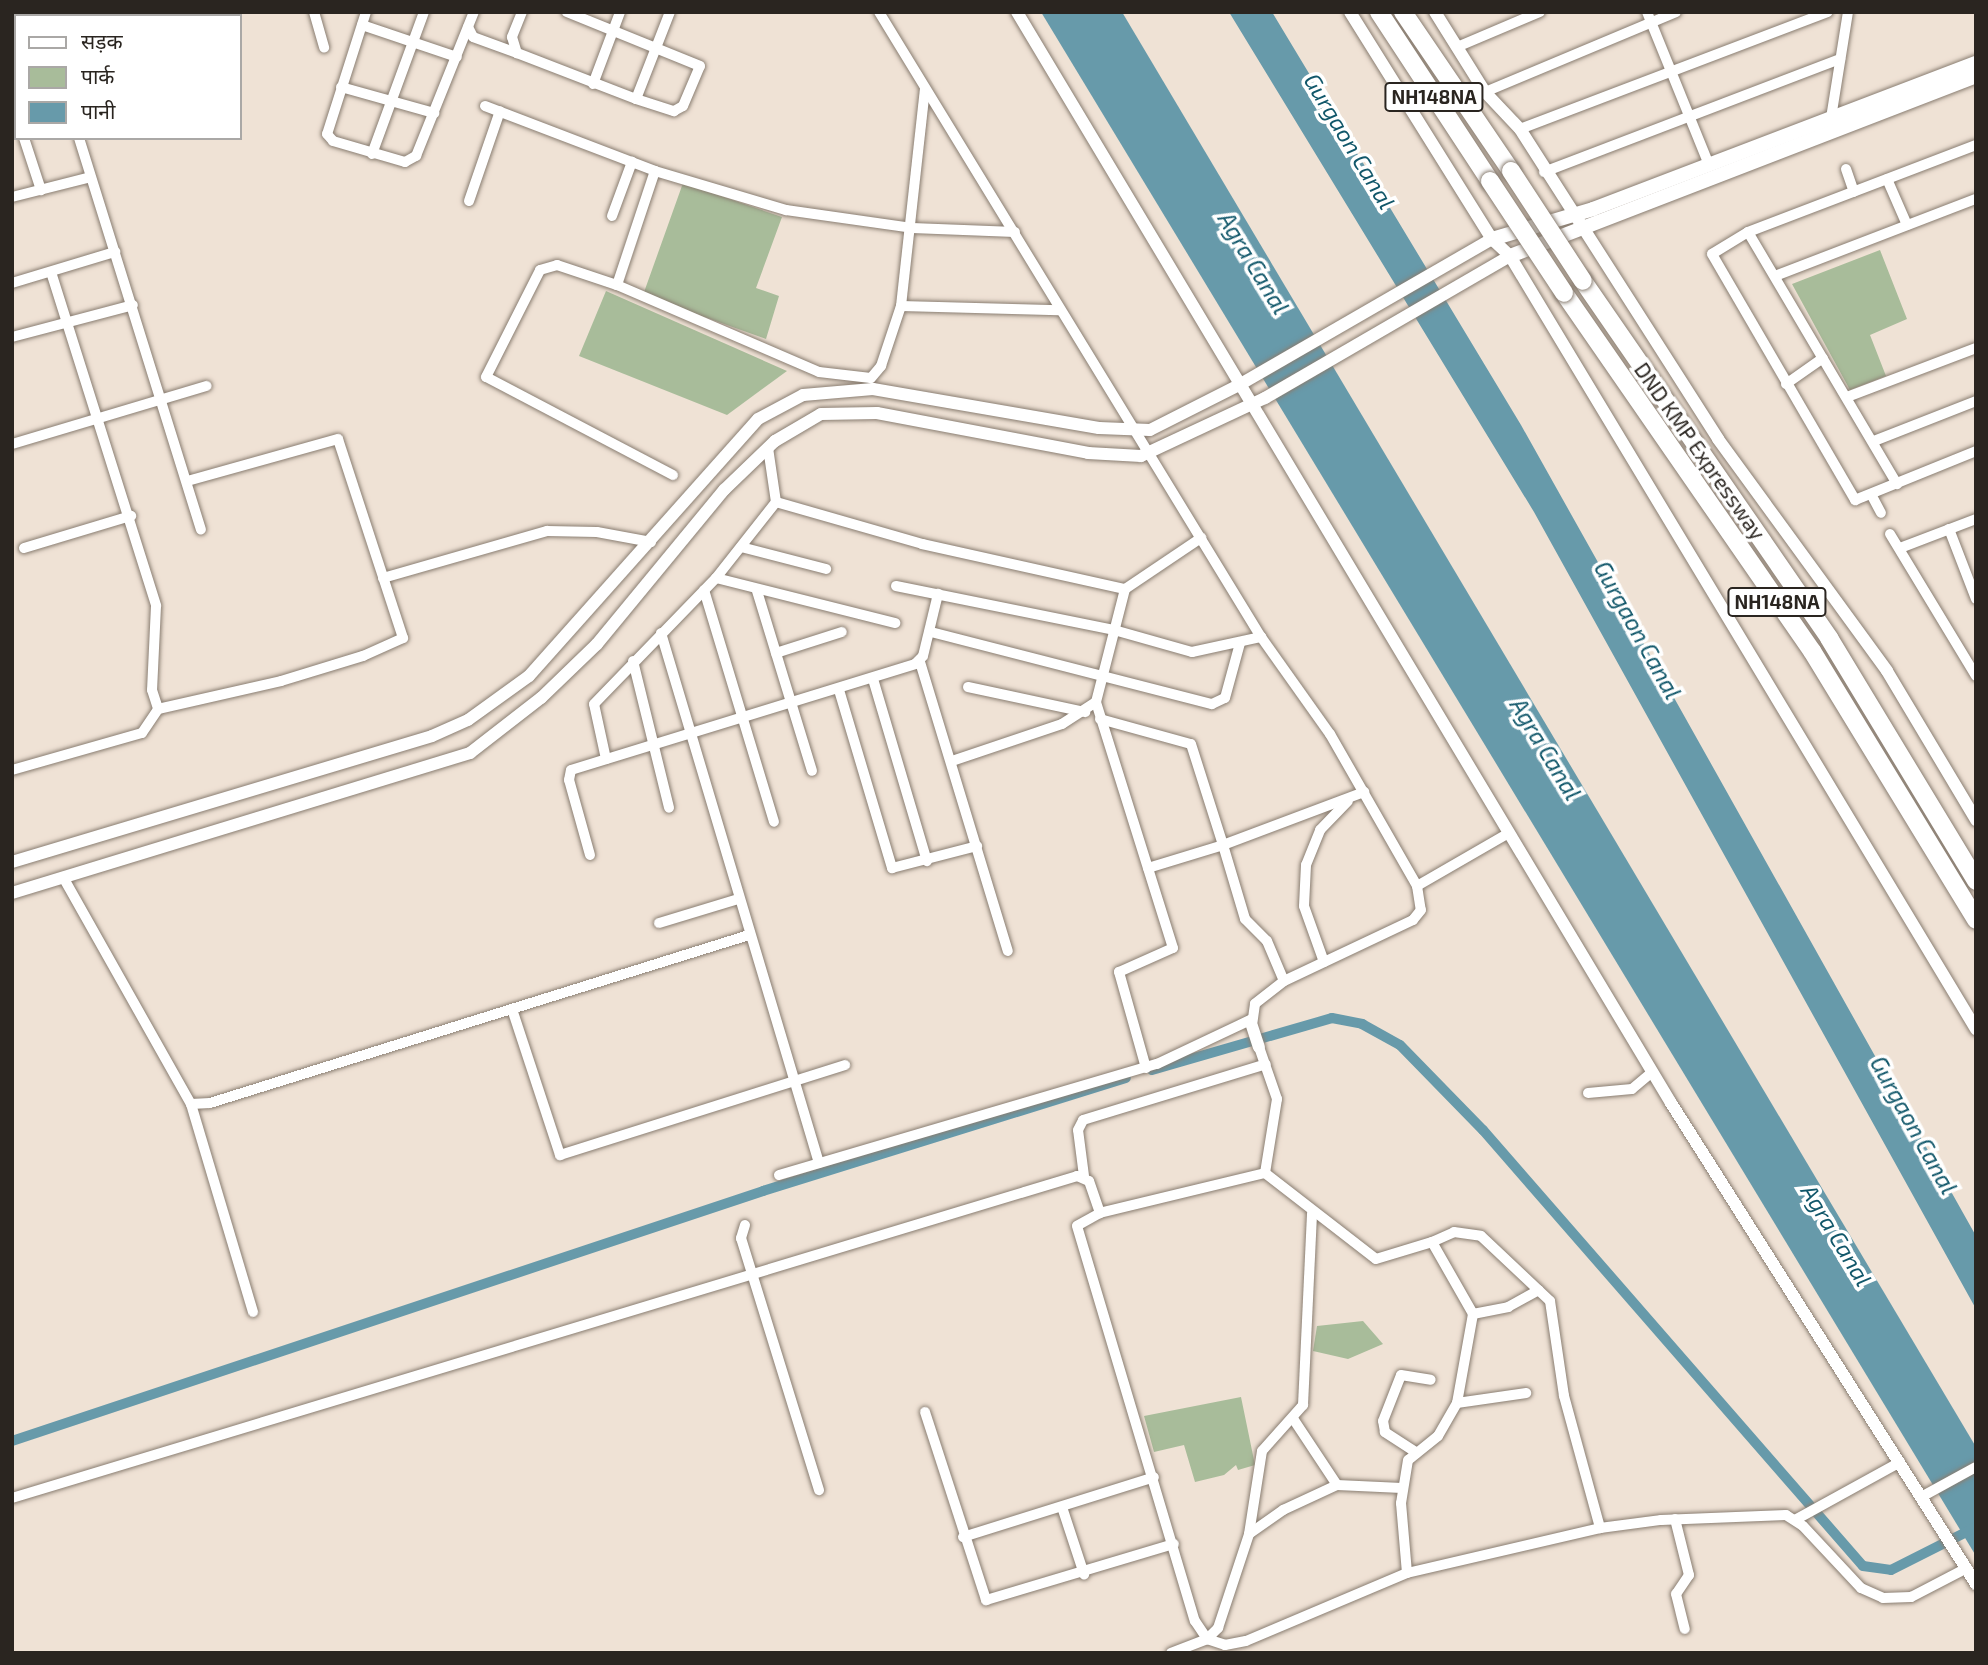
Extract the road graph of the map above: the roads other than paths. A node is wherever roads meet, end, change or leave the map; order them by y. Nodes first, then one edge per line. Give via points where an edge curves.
1 (314, 12) edge
2 (366, 12) edge
3 (424, 12) edge
4 (474, 12) edge
5 (522, 12) edge
6 (567, 12) edge
7 (620, 12) edge
8 (670, 12) edge
9 (879, 12) edge
10 (1017, 12) edge
11 (1350, 12) edge
12 (1379, 12) edge
13 (1403, 12) edge
14 (1435, 12) edge
15 (1540, 12) edge
16 (1676, 12) edge
17 (1828, 12) edge
18 (1848, 12) edge
19 (1648, 17) edge
20 (362, 26) junction
21 (468, 27) junction
22 (613, 30) junction
23 (413, 42) junction
24 (1457, 47) junction
25 (324, 48) dead end
26 (656, 48) junction
27 (517, 53) junction
28 (457, 57) junction
29 (1840, 59) junction
30 (1672, 71) junction
31 (1975, 74) edge
32 (593, 84) junction
33 (341, 87) junction
34 (925, 89) junction
35 (1485, 92) junction
36 (636, 99) junction
37 (391, 101) junction
38 (485, 106) dead end
39 (500, 111) junction
40 (434, 113) junction
41 (1831, 118) junction
42 (1689, 120) junction
43 (1520, 129) junction
44 (25, 140) edge
45 (80, 140) edge
46 (1976, 145) edge
47 (372, 154) junction
48 (632, 163) junction
49 (1709, 165) junction
50 (1846, 169) dead end
51 (655, 171) junction
52 (1544, 172) junction
53 (91, 177) junction
54 (1886, 179) junction
55 (41, 190) junction
56 (1854, 192) junction
57 (12, 197) edge
58 (469, 201) dead end
59 (1974, 203) edge
60 (612, 216) dead end
61 (1574, 220) junction
62 (1907, 225) junction
63 (912, 228) junction
64 (1015, 232) junction
65 (1748, 232) junction
66 (1493, 239) junction
67 (115, 252) junction
68 (1510, 256) junction
69 (51, 272) junction
70 (1775, 276) junction
71 (12, 283) edge
72 (617, 285) junction
73 (133, 305) junction
74 (901, 306) junction
75 (1059, 310) junction
76 (68, 322) junction
77 (12, 337) edge
78 (1976, 348) edge
79 (1823, 359) junction
80 (1786, 384) junction
81 (1239, 385) junction
82 (207, 386) dead end
83 (1847, 397) junction
84 (163, 400) junction
85 (1252, 405) junction
86 (1974, 406) edge
87 (99, 419) junction
88 (1133, 432) junction
89 (1874, 441) junction
90 (12, 444) edge
91 (768, 448) junction
92 (1976, 451) edge
93 (1149, 454) junction
94 (673, 475) dead end
95 (188, 481) junction
96 (1897, 484) junction
97 (1872, 496) junction
98 (776, 502) junction
99 (1881, 513) dead end
100 (131, 516) junction
101 (1976, 519) edge
102 (201, 529) dead end
103 (1949, 529) junction
104 (1890, 534) dead end
105 (1201, 538) junction
106 (651, 542) junction
107 (741, 547) junction
108 (24, 548) dead end
109 (1900, 548) junction
110 (826, 569) dead end
111 (383, 578) junction
112 (716, 578) junction
113 (896, 586) dead end
114 (1125, 589) junction
115 (704, 590) junction
116 (757, 591) junction
117 (938, 594) junction
118 (1976, 599) edge
119 (895, 623) dead end
120 (1114, 630) junction
121 (842, 632) dead end
122 (931, 632) junction
123 (661, 633) junction
124 (1261, 637) junction
125 (1240, 643) junction
126 (776, 653) junction
127 (633, 661) junction
128 (919, 662) junction
129 (1103, 676) junction
130 (1976, 676) edge
131 (873, 679) junction
132 (968, 687) dead end
133 (839, 690) junction
134 (1096, 702) junction
135 (792, 705) junction
136 (158, 709) junction
137 (1085, 712) junction
138 (1100, 719) junction
139 (743, 721) junction
140 (692, 736) junction
141 (654, 746) junction
142 (607, 759) junction
143 (952, 761) junction
144 (12, 770) edge
145 (812, 771) dead end
146 (1359, 794) junction
147 (669, 808) dead end
148 (1976, 820) edge
149 (774, 822) dead end
150 (1507, 834) junction
151 (1223, 845) junction
152 (977, 846) junction
153 (590, 855) dead end
154 (927, 860) junction
155 (1969, 861) edge
156 (12, 862) edge
157 (1147, 868) junction
158 (63, 877) junction
159 (1976, 881) edge
160 (1417, 886) junction
161 (12, 893) edge
162 (738, 899) junction
163 (1976, 920) edge
164 (659, 923) dead end
165 (749, 935) junction
166 (1008, 951) dead end
167 (1324, 962) junction
168 (1284, 981) junction
169 (512, 1009) junction
170 (1252, 1022) junction
171 (1976, 1029) edge
172 (1259, 1047) joint
173 (1266, 1064) junction
174 (845, 1065) dead end
175 (1146, 1068) junction
176 (1652, 1072) junction
177 (791, 1083) junction
178 (1588, 1093) dead end
179 (191, 1104) junction
180 (819, 1163) junction
181 (1265, 1173) junction
182 (779, 1175) dead end
183 (1084, 1176) junction
184 (1100, 1213) junction
185 (1312, 1213) junction
186 (744, 1225) dead end
187 (1432, 1242) junction
188 (751, 1272) junction
189 (1539, 1290) junction
190 (253, 1312) dead end
191 (1473, 1314) junction
192 (1431, 1380) dead end
193 (1526, 1393) dead end
194 (1457, 1403) junction
195 (925, 1412) dead end
196 (1294, 1420) junction
197 (1414, 1451) junction
198 (1900, 1461) junction
199 (1976, 1468) edge
200 (1154, 1477) junction
201 (1337, 1486) junction
202 (1402, 1489) junction
203 (819, 1490) dead end
204 (1923, 1496) junction
205 (12, 1498) edge
206 (1062, 1507) junction
207 (1675, 1519) junction
208 (1795, 1520) junction
209 (1600, 1528) junction
210 (1249, 1534) junction
211 (963, 1537) junction
212 (1174, 1544) junction
213 (1967, 1568) junction
214 (1407, 1573) junction
215 (1084, 1574) junction
216 (1976, 1584) edge
217 (1685, 1629) dead end
218 (1207, 1639) junction
219 (1171, 1653) edge

1 - 25 street
2 - 20 street
3 - 23 street
4 - 21 street
5 - 27 street via 511,44
6 - 22 street
7 - 22 street
8 - 26 street
9 - 34 street
10 - 81 street
11 - 66 street
12 - 163 highway, DND KMP Expressway / NH148NA, bridge via 1564,293 1812,650
13 - 155 highway, DND KMP Expressway / NH148NA, bridge via 1829,638
14 - 24 street
15 - 24 street
16 - 19 street
17 - 30 street
18 - 29 street
19 - 30 street
19 - 35 street
20 - 23 street
20 - 33 street
21 - 27 street via 473,37
21 - 28 street
22 - 26 street
22 - 32 street
23 - 28 street
23 - 37 street
24 - 35 street
26 - 36 street
26 - 36 street via 700,66 679,110
27 - 32 street
28 - 40 street
29 - 41 street
29 - 42 street
30 - 42 street
30 - 43 street
31 - 41 main road
31 - 61 main road via 1717,178
32 - 36 street
33 - 37 street
33 - 47 street via 329,138
34 - 63 street
34 - 64 street
35 - 43 street
37 - 40 street
37 - 47 street
38 - 39 street
39 - 48 street
39 - 58 street
40 - 47 street via 412,160
41 - 49 main road
42 - 49 street
42 - 52 street
43 - 52 street
44 - 55 street
45 - 53 street
46 - 54 street
48 - 51 street
48 - 60 street
49 - 61 main road
50 - 56 street
51 - 63 street via 786,210
51 - 72 street
52 - 61 street
53 - 55 street
53 - 67 street
54 - 56 street
54 - 62 street
55 - 57 street
56 - 65 street
59 - 62 street
61 - 66 main road
61 - 68 main road
61 - 148 street via 1718,439 1887,670
62 - 70 street
63 - 64 street
63 - 74 street
64 - 75 street
65 - 70 street
65 - 80 street via 1712,254 1713,263
66 - 68 street
66 - 81 street
67 - 69 street
67 - 73 street
68 - 85 street
68 - 171 street
69 - 71 street
69 - 76 street
70 - 79 street
72 - 74 street via 819,372 861,380 878,372
72 - 94 street via 544,265 486,377
73 - 76 street
73 - 84 street
74 - 75 street
75 - 88 street
76 - 77 street
76 - 87 street
78 - 83 street
79 - 80 street
79 - 83 street
80 - 97 street via 1849,494 1855,500
81 - 85 street
81 - 88 street via 1166,425
82 - 84 street
83 - 89 street
84 - 87 street
84 - 95 street
85 - 93 street
85 - 150 street
86 - 89 street
87 - 90 street
87 - 100 street
88 - 93 street
88 - 106 street via 873,389 830,388 782,404 758,419
89 - 96 street
91 - 93 street via 797,424 846,411 1088,453
91 - 98 street
91 - 158 street via 724,490 597,645 541,698 470,753
92 - 96 street
93 - 105 street
95 - 102 street
95 - 111 street via 338,439
96 - 97 street
97 - 99 street
98 - 107 street
98 - 114 street via 922,544
100 - 108 street
100 - 136 street via 156,606 152,690
101 - 103 street
103 - 109 street
103 - 118 street
104 - 109 street
105 - 114 street
105 - 124 street
106 - 111 street via 589,531 547,531
106 - 156 street via 529,676 468,720 432,736
107 - 110 street
107 - 112 street
109 - 130 street
111 - 136 street via 403,632 394,646 281,681
112 - 115 street
112 - 116 street
113 - 117 street
114 - 120 street
115 - 123 street
115 - 139 street
116 - 119 street
116 - 126 street
117 - 120 street
117 - 122 street
120 - 125 street via 1200,653
120 - 129 street
121 - 126 street
122 - 128 street
122 - 129 street
123 - 127 street
123 - 140 street
124 - 125 street
124 - 146 street
125 - 129 street via 1232,684 1219,703
126 - 135 street
127 - 141 street
127 - 142 street via 594,704
128 - 131 street
128 - 143 street
129 - 134 street
131 - 133 street
131 - 154 street
132 - 137 street
133 - 135 street
133 - 154 street via 888,862 898,869
134 - 137 street
134 - 138 street
135 - 139 street
135 - 145 street
136 - 144 street via 142,733
137 - 143 street
138 - 151 street via 1191,744
138 - 157 street
139 - 140 street
139 - 149 street
140 - 141 street
140 - 162 street
141 - 142 street
141 - 147 street
142 - 153 street via 569,772
143 - 152 street
146 - 151 street
146 - 160 street
146 - 167 street via 1320,830 1306,865 1304,906
150 - 160 street
150 - 176 street
151 - 157 street
151 - 168 street via 1245,919 1267,941
152 - 154 street
152 - 166 street
155 - 159 highway, DND KMP Expressway / NH148NA
157 - 175 street via 1173,948 1127,966 1119,976
158 - 161 street
158 - 179 street
160 - 167 street via 1421,910 1413,920
162 - 164 street
162 - 165 street
165 - 169 street
165 - 177 street
167 - 168 street
168 - 170 street via 1260,999
169 - 177 street via 560,1155
169 - 179 street
170 - 172 street
170 - 175 street
172 - 173 street
173 - 181 street via 1277,1099
173 - 183 street via 1083,1120 1078,1130
174 - 177 street
175 - 180 street
176 - 178 street via 1632,1089
176 - 198 street
177 - 180 street
179 - 190 street
180 - 182 street
181 - 184 street
181 - 185 street
183 - 184 street
183 - 188 street
184 - 200 street via 1079,1223 1077,1231
185 - 187 street via 1381,1260
185 - 196 street via 1307,1391
186 - 188 street via 741,1238
187 - 189 street via 1454,1231 1481,1236
187 - 191 street
188 - 203 street
188 - 205 street
189 - 191 street via 1508,1307
189 - 209 street via 1553,1310 1564,1396
191 - 194 street
192 - 197 street via 1401,1375 1383,1421 1385,1432
193 - 194 street
194 - 197 street via 1438,1436
195 - 211 street
196 - 201 street
196 - 210 street via 1269,1438 1262,1451
197 - 202 street
198 - 204 street
198 - 208 street
199 - 204 street
200 - 206 street
200 - 212 street
201 - 202 street
201 - 210 street via 1283,1510
202 - 214 street
204 - 213 street
206 - 211 street
206 - 215 street
207 - 208 street via 1780,1514
207 - 209 street
207 - 217 street via 1689,1575 1676,1594
208 - 213 street via 1861,1588 1883,1598 1911,1597
209 - 214 street
210 - 218 street via 1225,1592 1218,1628
211 - 215 street via 986,1600
212 - 215 street
212 - 218 street via 1195,1621
213 - 216 street
214 - 218 street via 1246,1641 1224,1645
218 - 219 street

